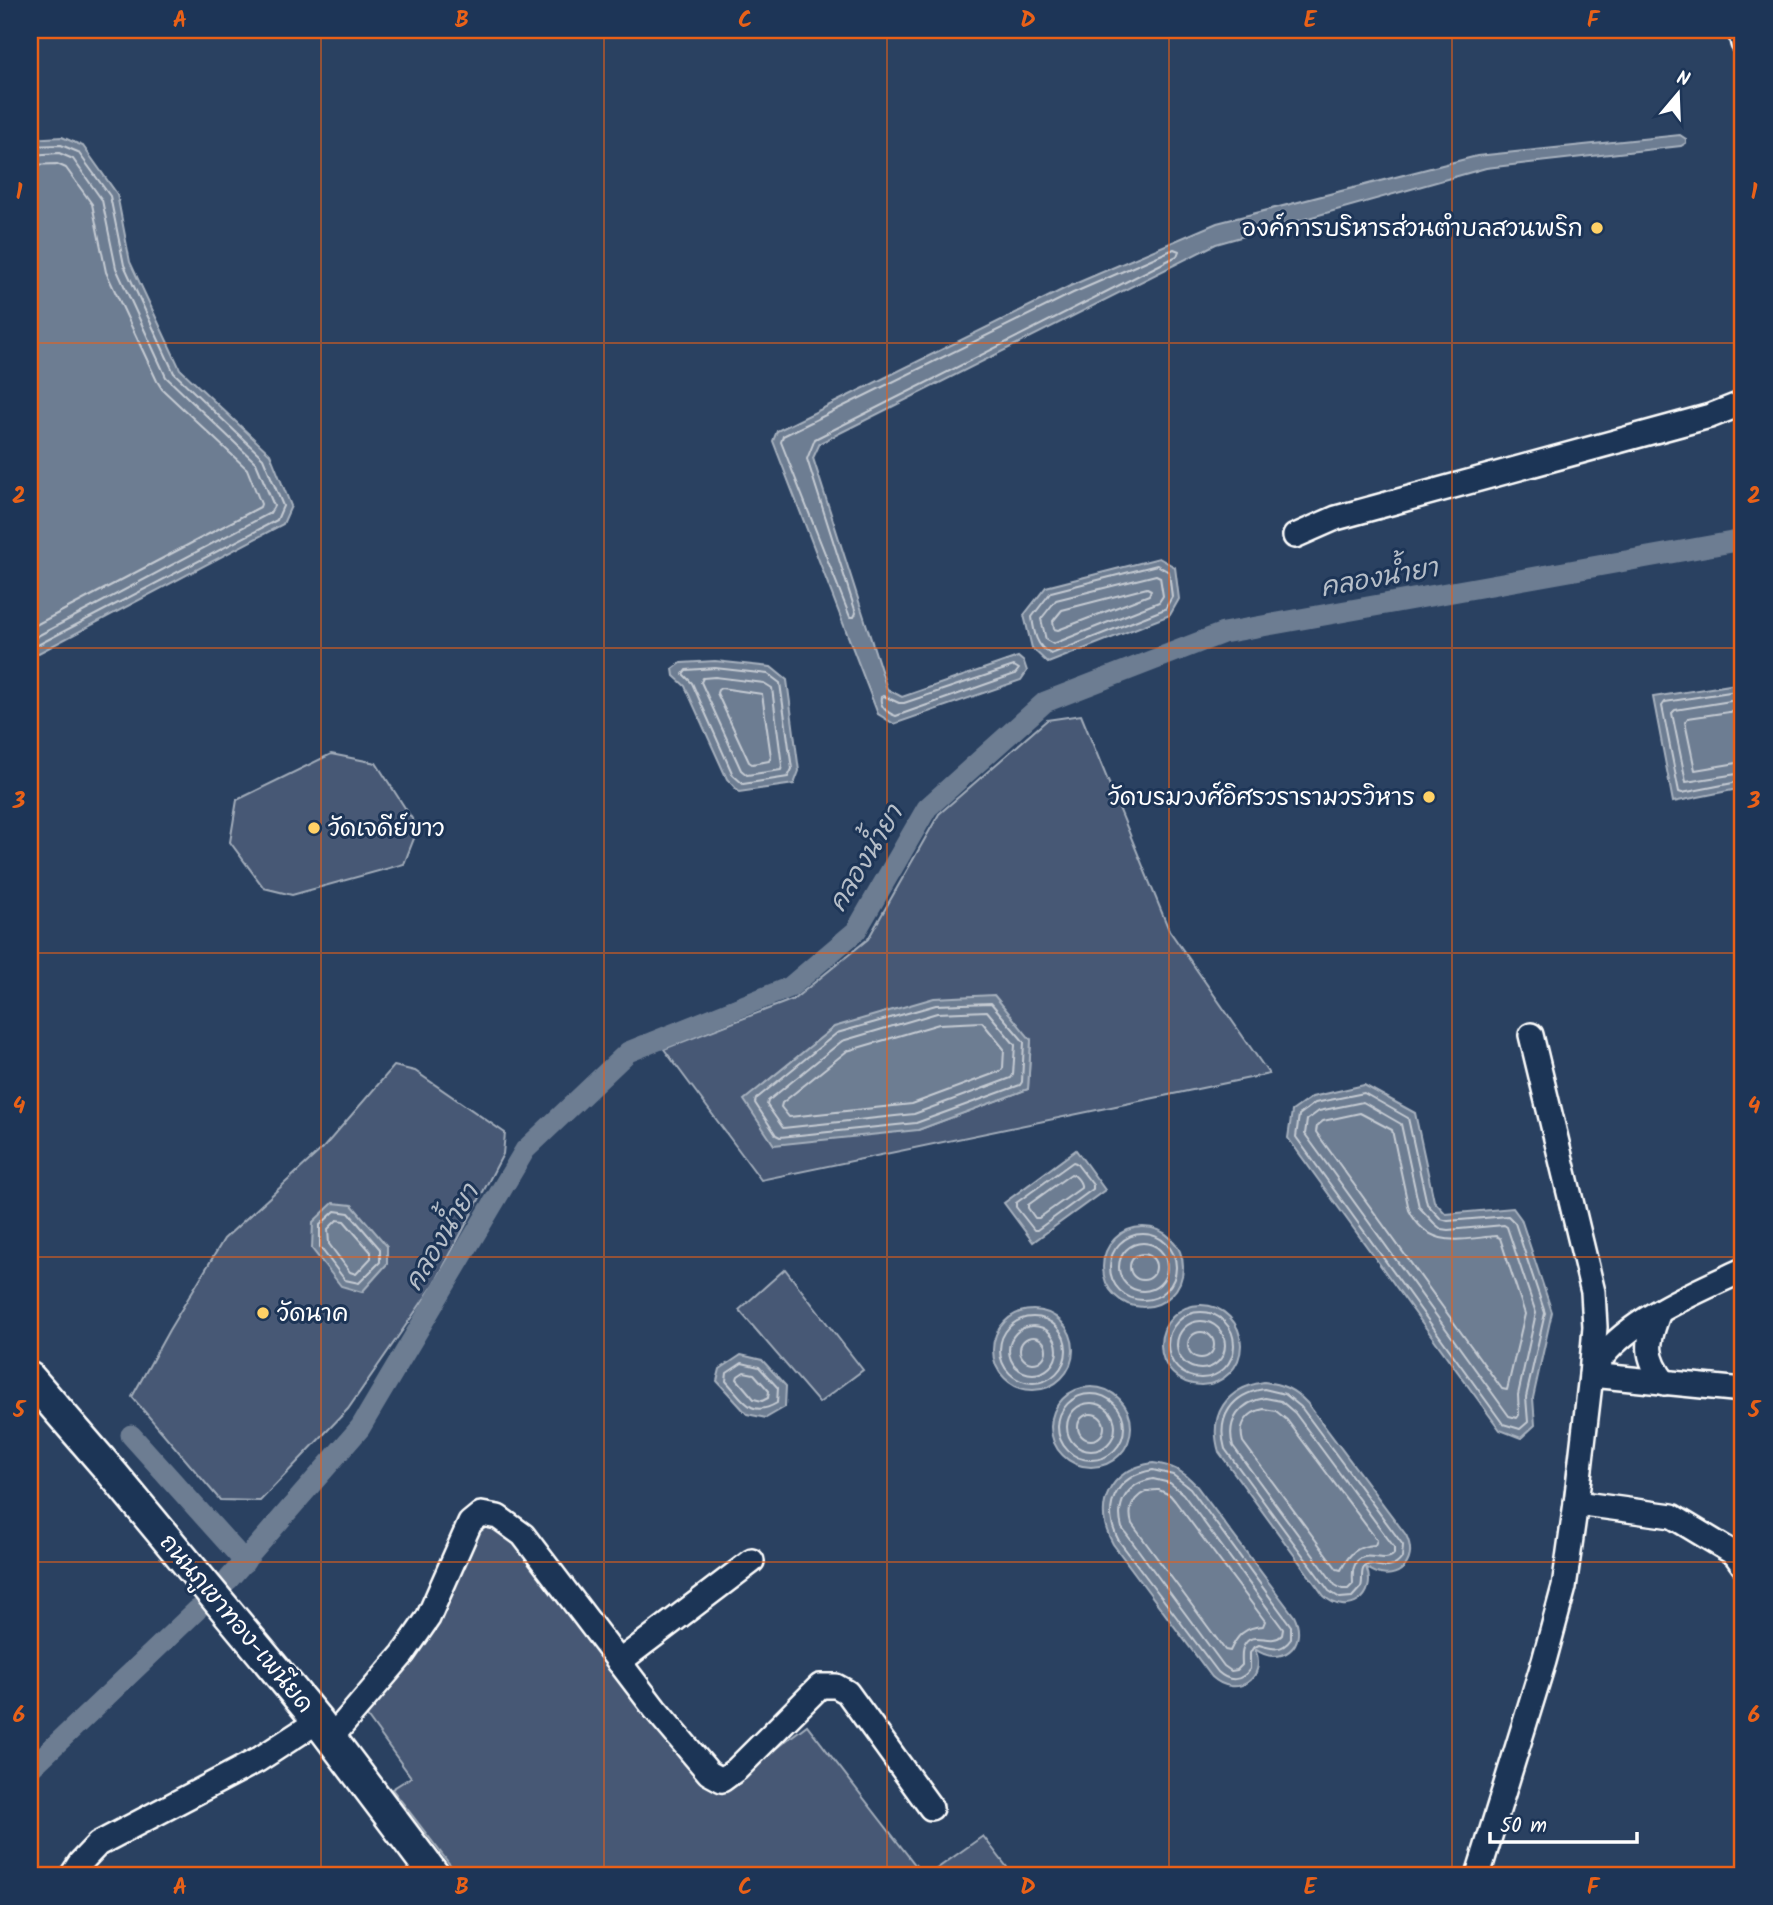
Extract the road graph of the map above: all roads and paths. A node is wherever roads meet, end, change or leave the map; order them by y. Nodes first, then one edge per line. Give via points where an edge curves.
1 (1740, 30) edge
2 (1743, 43) edge
3 (1743, 403) edge
4 (1295, 536) dead end
5 (1531, 1035) dead end
6 (1743, 1270) edge
7 (1659, 1312) junction
8 (1591, 1375) junction
9 (30, 1378) edge
10 (1665, 1383) junction
11 (1743, 1390) edge
12 (1576, 1503) junction
13 (752, 1560) dead end
14 (1743, 1565) edge
15 (619, 1661) junction
16 (324, 1729) junction
17 (931, 1808) dead end
18 (72, 1875) edge
19 (435, 1875) edge
20 (1478, 1875) edge

1 - 2 street
3 - 4 street via 1336,519
5 - 8 street via 1593,1292
6 - 7 street
7 - 8 street via 1607,1351
7 - 10 street via 1649,1351
8 - 10 street
8 - 12 street
9 - 16 main road, ถนนภูเขาทอง-เพนียด
10 - 11 street
12 - 14 street via 1672,1516 1735,1554
12 - 20 street via 1564,1587
13 - 15 street
15 - 16 street via 523,1535 498,1517 481,1514 470,1523 428,1618 403,1654
15 - 17 street via 709,1773 722,1780 820,1686 836,1686 847,1692
16 - 18 street via 98,1844
16 - 19 main road, ถนนภูเขาทอง-เพนียด

